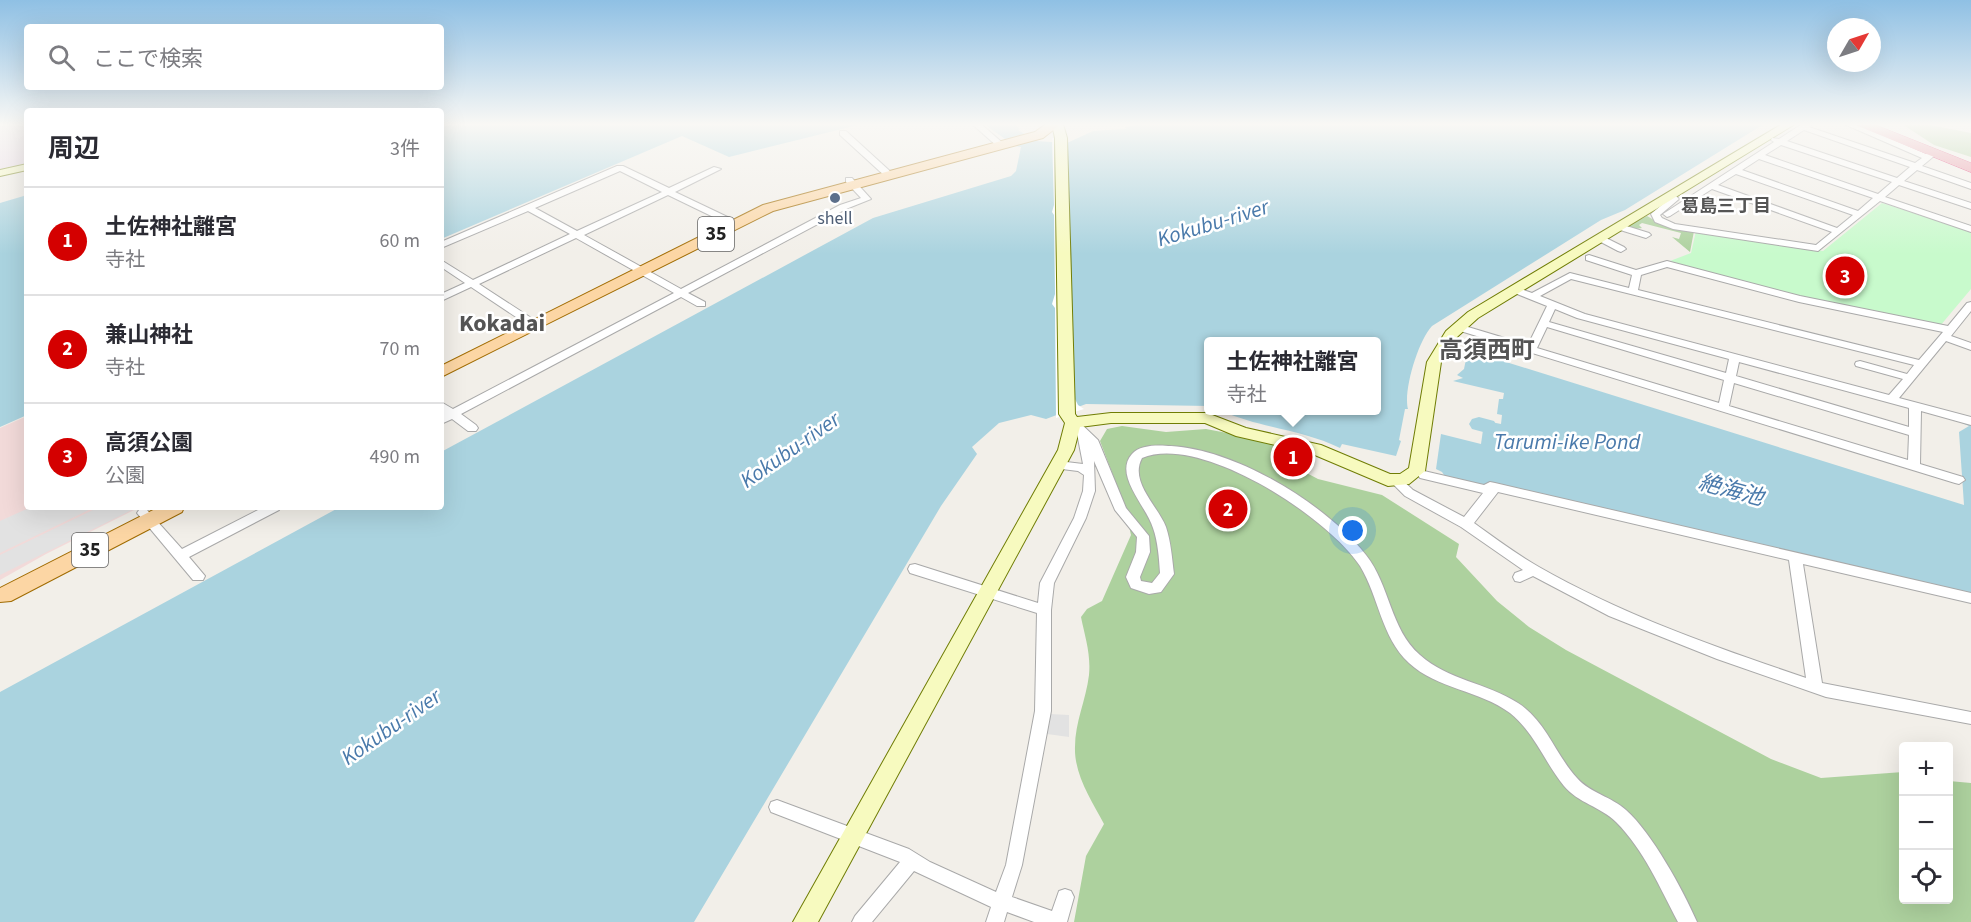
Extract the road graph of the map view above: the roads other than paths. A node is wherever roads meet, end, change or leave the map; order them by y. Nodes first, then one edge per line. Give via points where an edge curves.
1 (880, 167) edge
2 (909, 167) edge
3 (1062, 167) edge
4 (1718, 167) edge
5 (1742, 167) edge
6 (1791, 167) edge
7 (1856, 167) edge
8 (1914, 167) joint
9 (24, 168) edge
10 (717, 169) dead end
11 (1736, 171) junction
12 (0, 173) edge
13 (887, 173) junction
14 (1898, 181) junction
15 (851, 183) junction
16 (1712, 186) junction
17 (1971, 186) edge
18 (669, 191) junction
19 (1672, 195) junction
20 (1880, 198) junction
21 (1971, 206) edge
22 (529, 208) junction
23 (1859, 214) junction
24 (1658, 220) junction
25 (732, 222) junction
26 (1620, 227) junction
27 (1971, 229) edge
28 (1838, 231) junction
29 (577, 235) junction
30 (1646, 235) dead end
31 (1602, 239) junction
32 (444, 244) edge
33 (1621, 249) dead end
34 (1589, 258) dead end
35 (444, 265) edge
36 (639, 269) junction
37 (1637, 274) junction
38 (473, 283) junction
39 (1515, 290) junction
40 (1633, 292) junction
41 (682, 293) junction
42 (444, 297) edge
43 (1532, 297) junction
44 (701, 304) dead end
45 (1552, 306) junction
46 (1970, 307) edge
47 (532, 323) junction
48 (1543, 323) junction
49 (1458, 327) junction
50 (1948, 334) junction
51 (1971, 347) edge
52 (1531, 349) junction
53 (1735, 357) junction
54 (444, 364) edge
55 (1860, 364) dead end
56 (1922, 364) junction
57 (444, 370) edge
58 (1730, 378) junction
59 (1910, 378) junction
60 (1892, 399) junction
61 (1915, 406) junction
62 (1723, 408) junction
63 (446, 417) edge
64 (1971, 421) edge
65 (1074, 424) junction
66 (471, 428) dead end
67 (1915, 433) junction
68 (1058, 465) junction
69 (1914, 466) junction
70 (1090, 473) junction
71 (1424, 475) dead end
72 (1959, 480) dead end
73 (1396, 481) junction
74 (1495, 487) junction
75 (164, 510) edge
76 (269, 510) edge
77 (149, 514) edge
78 (1466, 524) junction
79 (180, 556) junction
80 (1795, 557) junction
81 (915, 569) dead end
82 (1533, 570) junction
83 (198, 576) dead end
84 (1520, 577) dead end
85 (987, 592) junction
86 (2, 596) edge
87 (1971, 598) edge
88 (1044, 610) junction
89 (1815, 687) junction
90 (1971, 718) edge
91 (777, 807) dead end
92 (851, 835) junction
93 (912, 860) junction
94 (1065, 897) dead end
95 (1004, 903) junction
96 (805, 922) edge
97 (861, 922) edge
98 (995, 922) edge
99 (1058, 922) edge
100 (1689, 922) edge

1 - 13 street
2 - 13 main road, 35
3 - 65 street
4 - 19 street
5 - 11 street
6 - 20 street
7 - 14 street
8 - 14 street
8 - 17 street
9 - 12 street
10 - 18 street
11 - 16 street
11 - 23 street
13 - 15 main road, 35
14 - 20 street
14 - 21 street
15 - 25 main road, 35
15 - 41 street via 867,200 843,207
16 - 24 street
16 - 28 street
18 - 22 street via 620,168
18 - 25 street
18 - 29 street
19 - 24 street via 1676,199 1655,214
19 - 26 street
20 - 23 street
20 - 27 street
22 - 29 street
22 - 32 street
23 - 28 street
24 - 28 street via 1673,226 1818,248
25 - 36 main road, 35
26 - 30 street
26 - 31 street
29 - 36 street
29 - 38 street
31 - 33 street
31 - 39 street
34 - 37 street
35 - 38 street
36 - 41 street
36 - 47 main road, 35
37 - 40 street
37 - 50 street via 1666,264
38 - 42 street
38 - 47 street
39 - 43 street
39 - 49 street
40 - 43 street via 1570,276
40 - 56 street
41 - 44 street
41 - 63 street
43 - 45 street
45 - 48 street
45 - 53 street
46 - 50 street
47 - 54 main road, 35
47 - 57 main road, 35
48 - 52 street
48 - 58 street
49 - 52 street
49 - 73 street via 1434,362 1417,471
50 - 51 street
50 - 56 street
52 - 62 street
53 - 58 street
53 - 60 street
55 - 59 street
56 - 59 street
58 - 62 street
58 - 67 street
59 - 60 street
60 - 61 street
61 - 64 street
61 - 67 street
62 - 69 street
63 - 66 street
65 - 68 street
65 - 70 street
65 - 73 street via 1111,418 1207,418 1242,432 1315,449
65 - 100 street via 1092,440 1121,510 1143,537 1143,552 1133,577 1136,584 1156,588 1167,574 1158,521 1135,484 1133,464 1137,455 1176,449 1254,475 1335,529 1349,544 1374,580 1404,649 1412,658 1436,674 1500,700 1525,717 1574,786 1629,824
67 - 69 street
68 - 70 street via 1081,467
68 - 85 street
69 - 72 street
70 - 88 street via 1083,510 1047,583
71 - 74 street via 1487,489
73 - 78 street via 1409,493
74 - 78 street
74 - 80 street
75 - 77 main road, 35
76 - 79 street
77 - 79 street
77 - 86 main road, 35
78 - 82 street
79 - 83 street
80 - 87 street
80 - 89 street
81 - 85 street
82 - 84 street
82 - 89 street via 1614,612
85 - 88 street
85 - 92 street
88 - 95 street via 1043,711 1024,823
89 - 90 street
91 - 92 street
92 - 93 street
92 - 96 street
93 - 95 street
93 - 97 street
94 - 99 street
95 - 98 street
95 - 99 street

